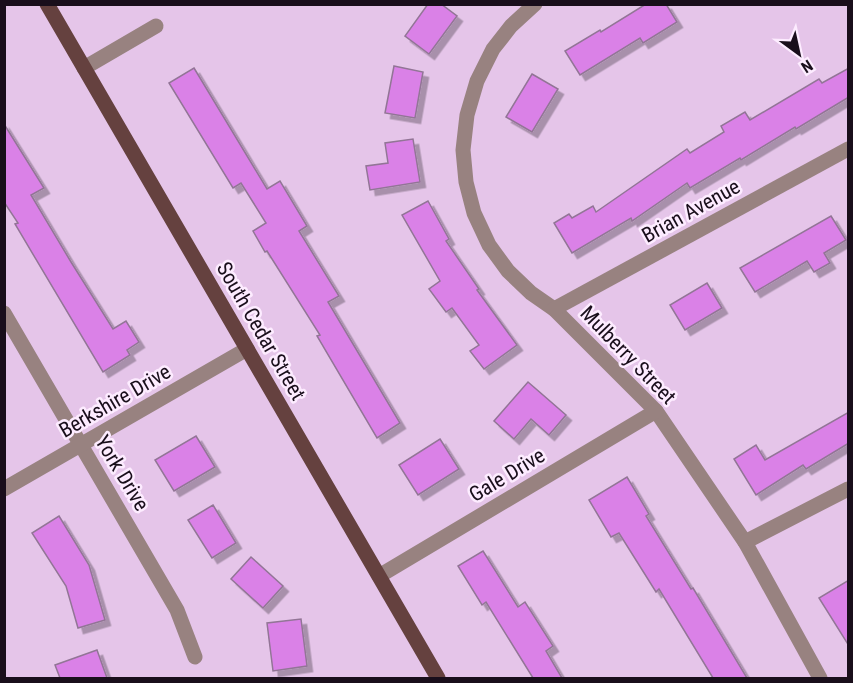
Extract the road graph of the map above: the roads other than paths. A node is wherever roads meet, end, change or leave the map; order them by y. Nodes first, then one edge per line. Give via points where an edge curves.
1 (47, 4) edge
2 (535, 4) edge
3 (156, 26) dead end
4 (84, 68) junction
5 (849, 149) edge
6 (554, 309) junction
7 (4, 313) edge
8 (248, 349) junction
9 (656, 411) junction
10 (81, 444) junction
11 (4, 489) edge
12 (849, 489) edge
13 (744, 542) junction
14 (379, 576) junction
15 (195, 657) dead end
16 (438, 678) edge
17 (820, 678) edge

1 - 4 main road, South Cedar Street
2 - 6 street, Mulberry Street via 488,57 466,115 463,150 474,213 489,245 508,271
3 - 4 street
4 - 8 main road, South Cedar Street
5 - 6 street, Brian Avenue
6 - 9 street, Mulberry Street
7 - 10 street, York Drive
8 - 10 street, Berkshire Drive
8 - 14 main road, South Cedar Street
9 - 13 street, Mulberry Street
9 - 14 street, Gale Drive
10 - 11 street, Berkshire Drive
10 - 15 street, York Drive via 177,610
12 - 13 street
13 - 17 street, Mulberry Street
14 - 16 main road, South Cedar Street

